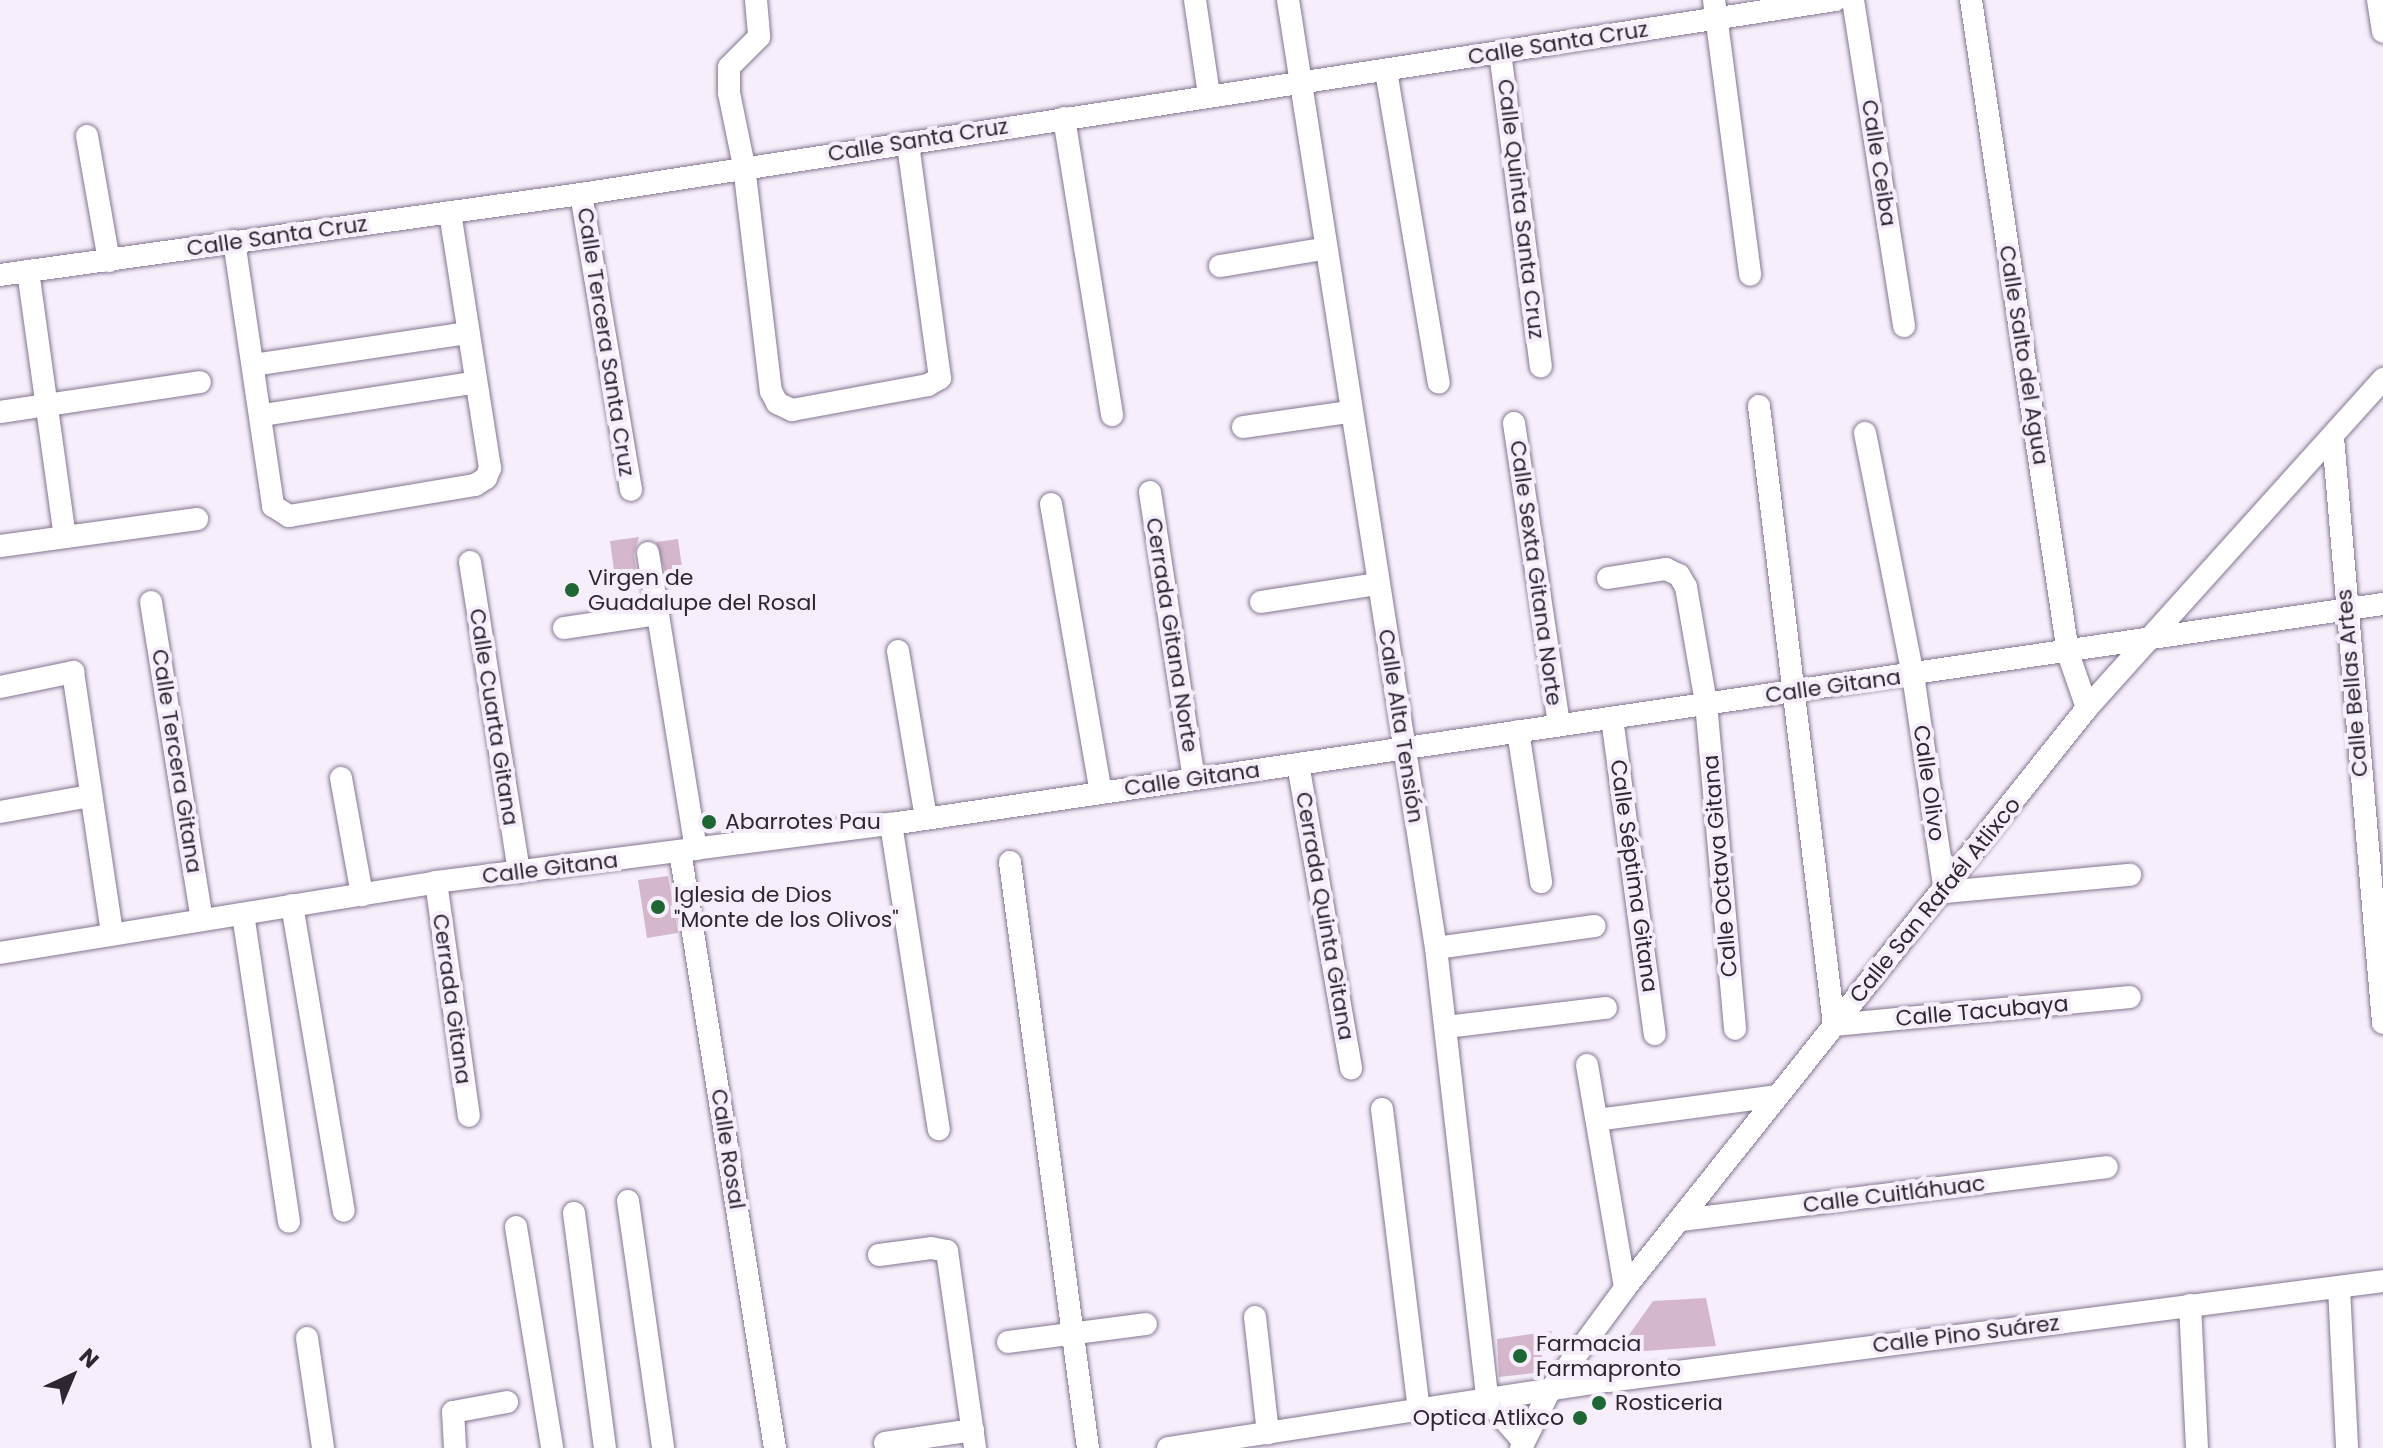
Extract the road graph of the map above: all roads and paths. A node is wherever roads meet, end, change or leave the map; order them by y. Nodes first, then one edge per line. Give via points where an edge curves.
1 (756, 0) edge
2 (1195, 0) edge
3 (1288, 0) edge
4 (1835, 0) edge
5 (1853, 0) edge
6 (1971, 0) edge
7 (2378, 0) edge
8 (1716, 9) edge
9 (2383, 32) edge
10 (1500, 52) junction
11 (1386, 71) junction
12 (1299, 84) junction
13 (1209, 95) junction
14 (1064, 118) junction
15 (87, 136) dead end
16 (908, 143) junction
17 (744, 166) junction
18 (581, 194) junction
19 (450, 212) junction
20 (234, 241) junction
21 (1323, 249) junction
22 (109, 261) junction
23 (1220, 266) dead end
24 (28, 271) junction
25 (0, 275) edge
26 (1750, 275) dead end
27 (1904, 326) dead end
28 (466, 333) junction
29 (253, 365) junction
30 (1541, 366) dead end
31 (2383, 379) edge
32 (200, 382) dead end
33 (473, 383) junction
34 (1439, 383) dead end
35 (45, 406) junction
36 (1759, 406) dead end
37 (0, 412) edge
38 (1349, 412) junction
39 (263, 415) junction
40 (1112, 415) dead end
41 (1514, 423) dead end
42 (1243, 427) dead end
43 (1865, 433) dead end
44 (2333, 437) junction
45 (631, 490) dead end
46 (1150, 492) dead end
47 (1051, 504) dead end
48 (197, 519) dead end
49 (65, 536) junction
50 (0, 546) edge
51 (648, 553) dead end
52 (470, 562) dead end
53 (1608, 578) dead end
54 (1377, 584) junction
55 (151, 602) dead end
56 (1261, 602) dead end
57 (2383, 604) edge
58 (2345, 608) junction
59 (658, 614) junction
60 (564, 628) dead end
61 (2153, 635) junction
62 (898, 651) dead end
63 (2068, 653) junction
64 (1913, 675) junction
65 (0, 687) edge
66 (1797, 692) junction
67 (1706, 703) junction
68 (2087, 708) junction
69 (1612, 718) junction
70 (1559, 724) junction
71 (1518, 731) junction
72 (1406, 745) junction
73 (1298, 764) junction
74 (341, 778) dead end
75 (1194, 779) junction
76 (1101, 792) junction
77 (90, 796) junction
78 (0, 812) edge
79 (926, 818) junction
80 (891, 824) junction
81 (688, 850) junction
82 (1010, 862) dead end
83 (519, 872) junction
84 (2130, 875) dead end
85 (436, 882) junction
86 (1541, 882) dead end
87 (1945, 892) junction
88 (362, 895) junction
89 (292, 905) junction
90 (243, 914) junction
91 (202, 919) junction
92 (1594, 926) dead end
93 (112, 934) junction
94 (1436, 948) junction
95 (0, 953) edge
96 (2130, 997) dead end
97 (1606, 1008) dead end
98 (2383, 1023) edge
99 (1834, 1025) junction
100 (1446, 1027) junction
101 (1735, 1029) dead end
102 (1655, 1034) dead end
103 (1587, 1065) dead end
104 (1351, 1068) dead end
105 (1776, 1096) junction
106 (1382, 1109) dead end
107 (469, 1116) dead end
108 (1597, 1120) junction
109 (939, 1129) dead end
110 (2107, 1167) dead end
111 (628, 1201) dead end
112 (344, 1211) dead end
113 (574, 1213) dead end
114 (1682, 1220) junction
115 (289, 1222) dead end
116 (516, 1227) dead end
117 (879, 1255) dead end
118 (2383, 1281) edge
119 (1625, 1288) junction
120 (2339, 1288) junction
121 (2190, 1305) junction
122 (1255, 1317) dead end
123 (1146, 1324) dead end
124 (1074, 1333) junction
125 (307, 1338) dead end
126 (1008, 1342) dead end
127 (1549, 1392) junction
128 (1488, 1401) junction
129 (507, 1402) dead end
130 (1419, 1410) junction
131 (1268, 1433) junction
132 (974, 1439) edge
133 (885, 1443) dead end
134 (1522, 1445) edge
135 (323, 1448) edge
136 (455, 1448) edge
137 (552, 1448) edge
138 (605, 1448) edge
139 (663, 1448) edge
140 (775, 1448) edge
141 (1088, 1448) edge
142 (1168, 1448) edge
143 (2194, 1448) edge
144 (2347, 1448) edge

1 - 17 street via 759,37 729,67
2 - 13 street
3 - 12 street, Calle Alta Tensión
4 - 8 street, Calle Santa Cruz
5 - 27 street, Calle Ceiba
6 - 63 street, Calle Salto del Agua
7 - 9 street
8 - 10 street, Calle Santa Cruz
8 - 26 street
10 - 11 street, Calle Santa Cruz
10 - 30 street, Calle Quinta Santa Cruz
11 - 12 street, Calle Santa Cruz
11 - 34 street
12 - 13 street, Calle Santa Cruz
12 - 21 street, Calle Alta Tensión
13 - 14 street, Calle Santa Cruz
14 - 16 street, Calle Santa Cruz
14 - 40 street
15 - 22 street
16 - 17 street, Calle Santa Cruz
16 - 17 street via 940,378 928,385 792,410 777,403 771,391
17 - 18 street, Calle Santa Cruz
18 - 19 street, Calle Santa Cruz
18 - 45 street, Calle Tercera Santa Cruz
19 - 20 street, Calle Santa Cruz
19 - 28 street
20 - 22 street, Calle Santa Cruz
20 - 29 street
21 - 23 street
21 - 38 street, Calle Alta Tensión
22 - 24 street, Calle Santa Cruz
24 - 25 street, Calle Santa Cruz
24 - 35 street
28 - 29 street
28 - 33 street
29 - 39 street
31 - 44 street, Calle San Rafaél Atlixco
32 - 35 street
33 - 39 street
33 - 39 street via 490,468 486,478 475,485 289,516 273,506
35 - 37 street
35 - 49 street
36 - 66 street
38 - 42 street
38 - 54 street, Calle Alta Tensión
41 - 70 street, Calle Sexta Gitana Norte
43 - 64 street, Calle Olivo
44 - 58 street, Calle Bellas Artes
44 - 61 street, Calle San Rafaél Atlixco
46 - 75 street, Cerrada Gitana Norte
47 - 76 street
48 - 49 street
49 - 50 street
51 - 59 street, Calle Rosal
52 - 83 street, Calle Cuarta Gitana
53 - 67 street, Calle Octava Gitana via 1666,569 1679,575 1686,587
54 - 56 street
54 - 72 street, Calle Alta Tensión
55 - 91 street, Calle Tercera Gitana
57 - 58 street, Calle Gitana
58 - 61 street, Calle Gitana
58 - 98 street, Calle Bellas Artes
59 - 60 street
59 - 81 street, Calle Rosal
61 - 63 street, Calle Gitana
61 - 68 street, Calle San Rafaél Atlixco
62 - 79 street
63 - 64 street, Calle Gitana
63 - 68 street, Calle Salto del Agua
64 - 66 street, Calle Gitana
64 - 87 street, Calle Olivo
65 - 77 street via 73,672
66 - 67 street, Calle Gitana
66 - 99 street
67 - 69 street, Calle Gitana
67 - 101 street, Calle Octava Gitana
68 - 87 street, Calle San Rafaél Atlixco
69 - 70 street, Calle Gitana
69 - 102 street, Calle Séptima Gitana
70 - 71 street, Calle Gitana
71 - 72 street, Calle Gitana
71 - 86 street
72 - 73 street, Calle Gitana
72 - 94 street, Calle Alta Tensión
73 - 75 street, Calle Gitana
73 - 104 street, Cerrada Quinta Gitana
74 - 88 street
75 - 76 street, Calle Gitana
76 - 79 street, Calle Gitana
77 - 78 street
77 - 93 street
79 - 80 street, Calle Gitana
80 - 81 street, Calle Gitana
80 - 109 street
81 - 83 street, Calle Gitana
81 - 140 street, Calle Rosal
82 - 124 street
83 - 85 street, Calle Gitana
84 - 87 street
85 - 88 street, Calle Gitana
85 - 107 street, Cerrada Gitana
87 - 99 street, Calle San Rafaél Atlixco
88 - 89 street, Calle Gitana
89 - 90 street, Calle Gitana
89 - 112 street
90 - 91 street, Calle Gitana
90 - 115 street
91 - 93 street, Calle Gitana
92 - 94 street
93 - 95 street, Calle Gitana
94 - 100 street, Calle Alta Tensión
96 - 99 street, Calle Tacubaya
97 - 100 street
99 - 105 street, Calle San Rafaél Atlixco
100 - 128 street, Calle Alta Tensión
103 - 108 street
105 - 108 street
105 - 114 street, Calle San Rafaél Atlixco
106 - 130 street
108 - 119 street
110 - 114 street, Calle Cuitláhuac
111 - 139 street
113 - 138 street
114 - 119 street, Calle San Rafaél Atlixco
116 - 137 street
117 - 132 street via 947,1251
118 - 120 street, Calle Pino Suárez
119 - 127 street, Calle San Rafaél Atlixco
120 - 121 street, Calle Pino Suárez
120 - 144 street
121 - 127 street, Calle Pino Suárez
121 - 143 street
122 - 131 street
123 - 124 street
124 - 126 street
124 - 141 street
125 - 135 street
127 - 128 street, Calle Pino Suárez
127 - 134 street, Calle San Rafaél Atlixco
128 - 130 street, Calle Pino Suárez
128 - 134 street
129 - 136 street via 453,1412
130 - 131 street, Calle Pino Suárez
131 - 142 street, Calle Pino Suárez
132 - 133 street

